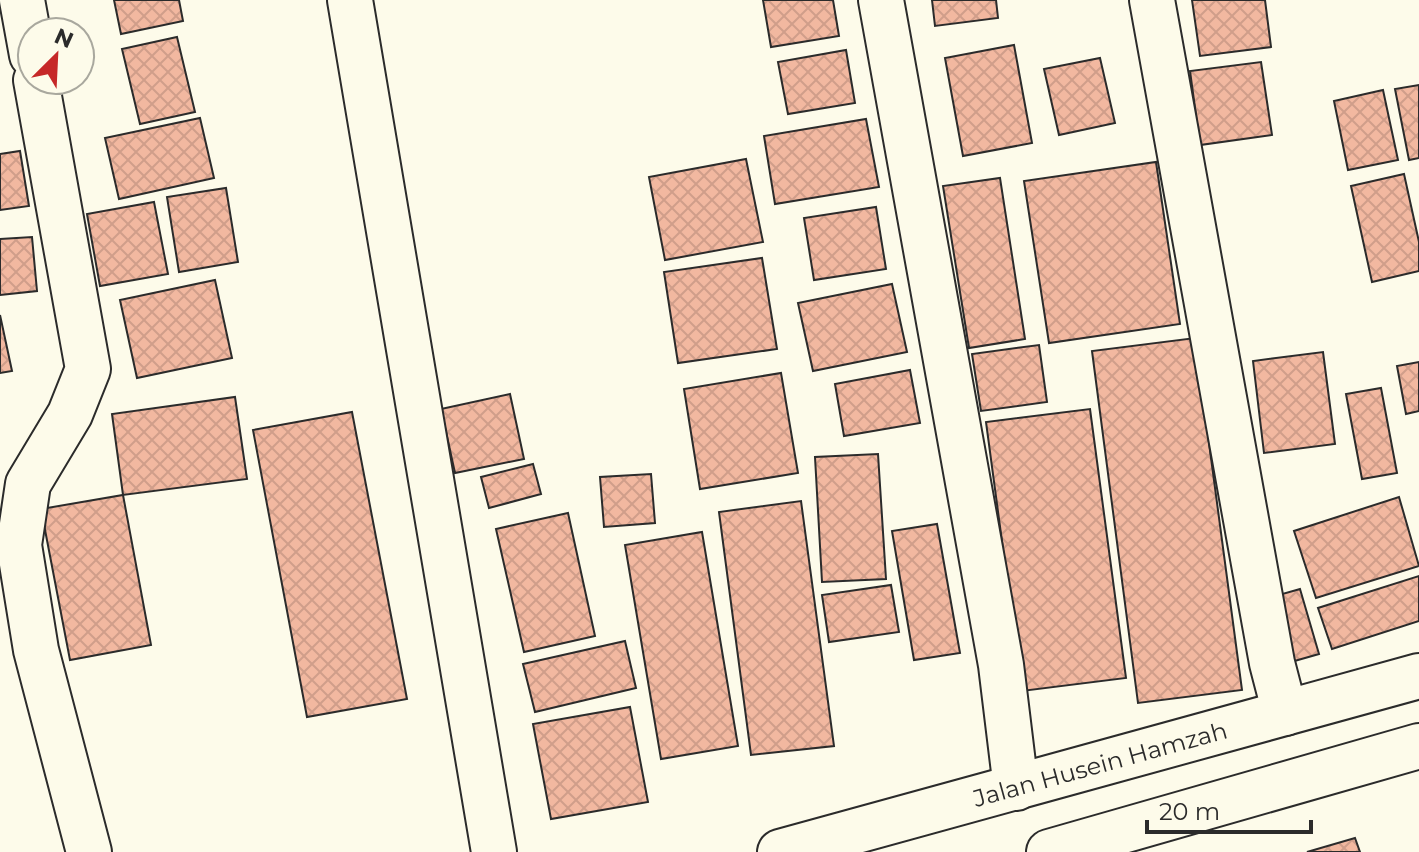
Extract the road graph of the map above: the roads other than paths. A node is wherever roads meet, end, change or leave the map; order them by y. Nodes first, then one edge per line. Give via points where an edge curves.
1 (350, 0) edge
2 (881, 0) edge
3 (1152, 0) edge
4 (39, 96) edge
5 (1419, 676) edge
6 (1285, 713) junction
7 (1419, 746) edge
8 (1016, 788) junction
9 (89, 852) edge
10 (494, 852) edge
11 (780, 852) edge
12 (1049, 852) edge

1 - 10 street
2 - 8 street via 1001,665
3 - 6 street
4 - 9 street via 88,369 70,414 28,484 19,545 36,650
5 - 6 street, Jalan Husein Hamzah
6 - 8 street, Jalan Husein Hamzah
7 - 12 street
8 - 11 street, Jalan Husein Hamzah

